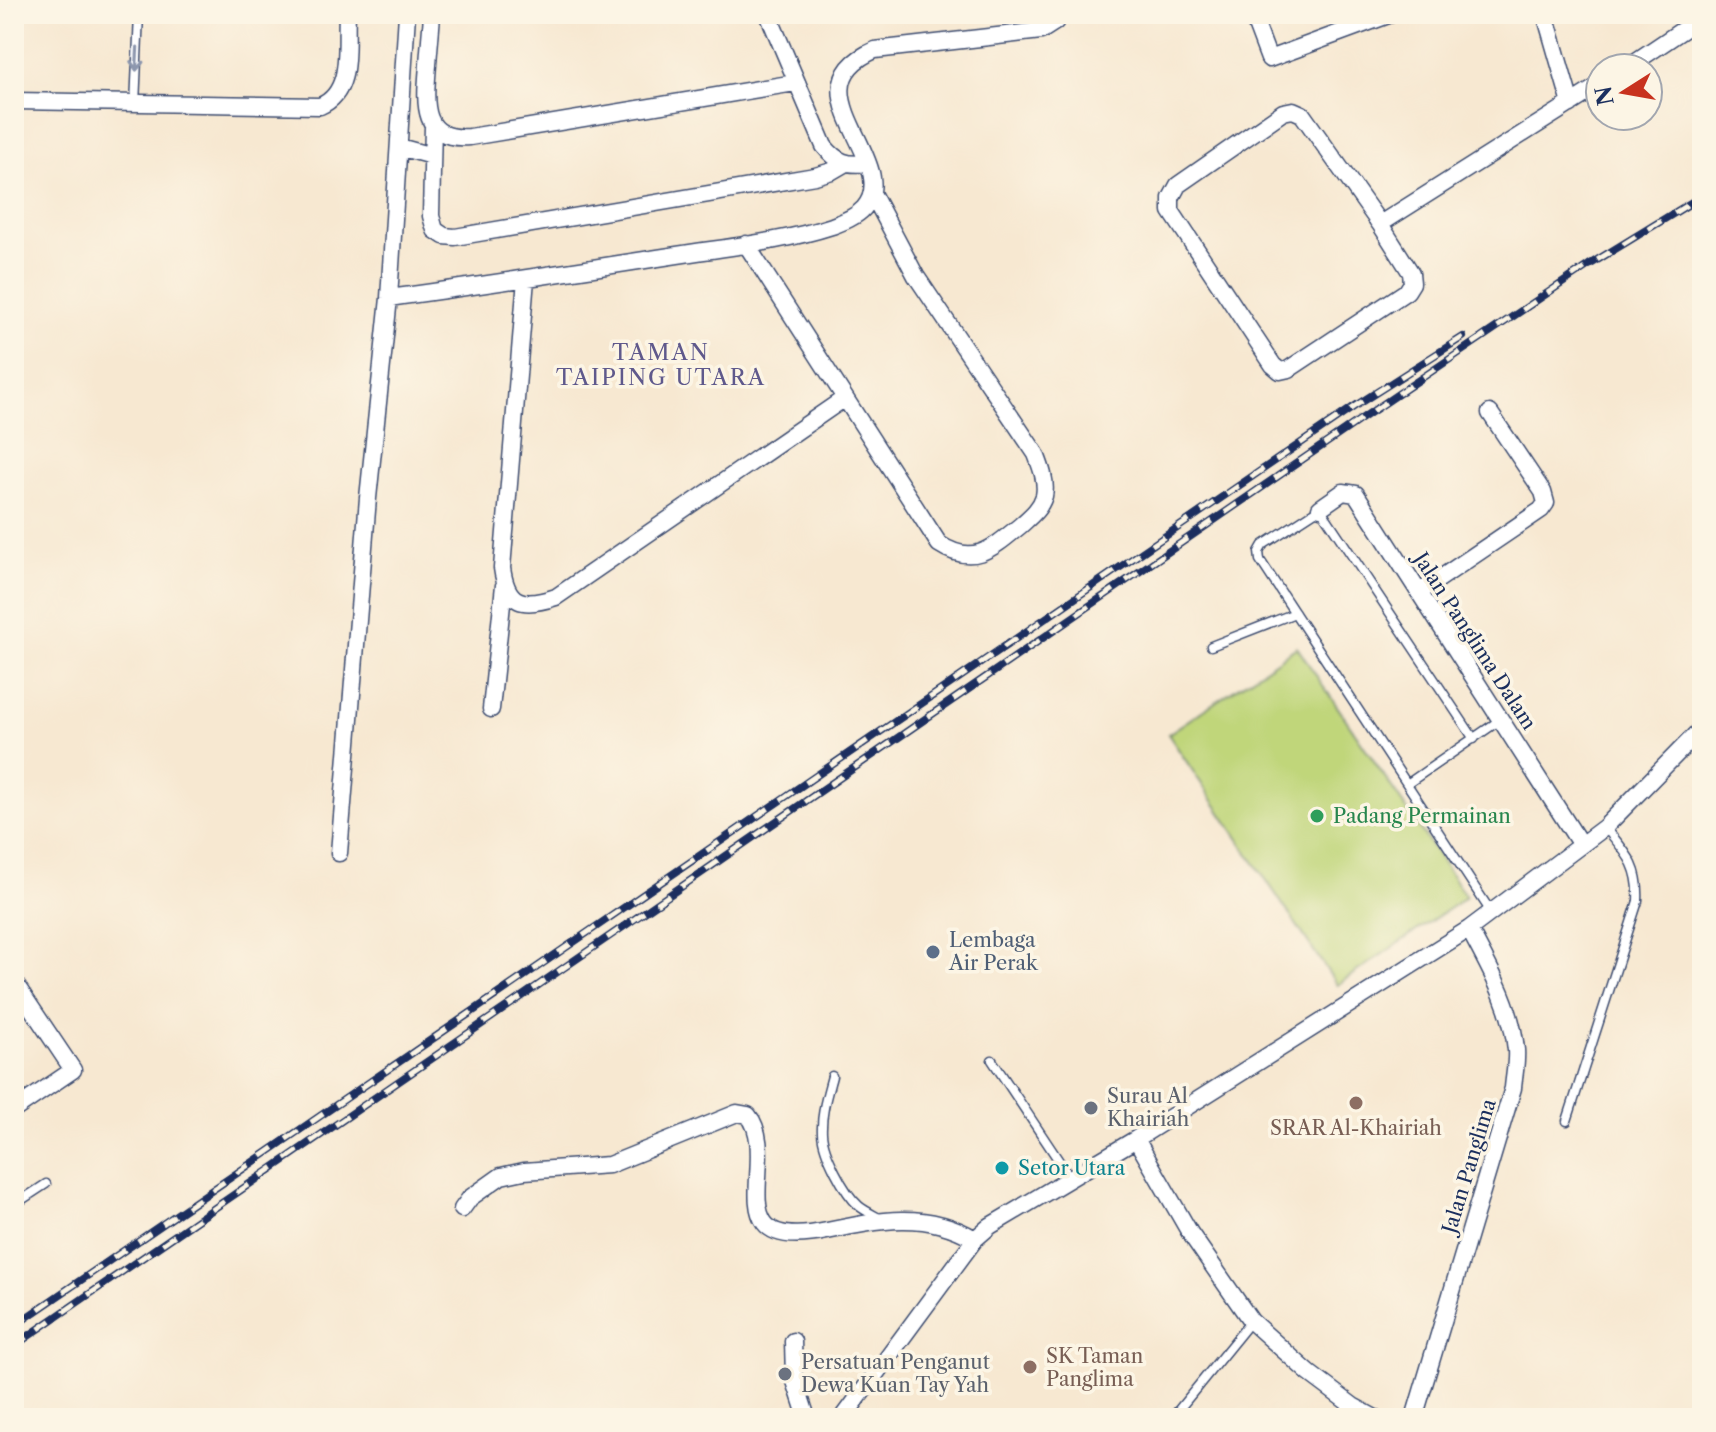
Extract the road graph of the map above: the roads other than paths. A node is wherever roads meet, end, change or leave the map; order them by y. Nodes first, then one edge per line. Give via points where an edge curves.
1 (139, 14) edge
2 (347, 14) edge
3 (407, 14) edge
4 (432, 14) edge
5 (768, 14) edge
6 (1062, 14) edge
7 (1252, 14) edge
8 (1391, 14) edge
9 (1545, 14) edge
10 (1700, 16) edge
11 (1649, 52) edge
12 (795, 83) junction
13 (1584, 95) edge
14 (14, 101) edge
15 (1571, 104) junction
16 (135, 105) junction
17 (433, 125) junction
18 (399, 147) junction
19 (432, 156) junction
20 (867, 163) junction
21 (844, 164) junction
22 (872, 193) junction
23 (1380, 224) junction
24 (746, 244) junction
25 (526, 279) junction
26 (389, 298) junction
27 (845, 398) junction
28 (1490, 413) dead end
29 (1320, 508) junction
30 (504, 585) junction
31 (1420, 592) junction
32 (1295, 613) junction
33 (1211, 646) dead end
34 (491, 709) dead end
35 (1501, 720) junction
36 (1702, 728) edge
37 (1474, 739) junction
38 (1407, 784) junction
39 (1605, 827) junction
40 (1581, 845) junction
41 (339, 853) dead end
42 (1491, 912) junction
43 (1469, 929) junction
44 (14, 982) edge
45 (992, 1060) dead end
46 (832, 1076) dead end
47 (14, 1110) edge
48 (1567, 1121) dead end
49 (1136, 1139) junction
50 (1071, 1179) junction
51 (46, 1184) dead end
52 (14, 1205) edge
53 (462, 1209) dead end
54 (882, 1220) junction
55 (975, 1239) junction
56 (1251, 1321) junction
57 (793, 1341) dead end
58 (807, 1418) edge
59 (843, 1418) edge
60 (1172, 1418) edge
61 (1375, 1418) edge
62 (1414, 1418) edge

1 -> 16 lane
2 - 16 street via 344,78 329,103
3 - 18 street
4 - 17 street via 426,95
5 - 12 street
6 - 20 street via 1041,31 875,50 858,57 842,84 841,100
7 - 8 street via 1269,59
9 - 15 street
10 - 11 street
12 - 17 street via 470,137 452,137
12 - 21 street via 824,146
13 - 15 street
14 - 16 street
15 - 23 street
17 - 19 street
18 - 19 street
18 - 26 street
19 - 21 street via 431,216 435,230 455,237 815,176
20 - 21 street
20 - 22 street
22 - 24 street via 864,208 835,225
22 - 27 street via 933,303 1036,454 1045,494 1038,510 992,549 954,553 939,544
23 - 23 street via 1411,273 1407,291 1280,371 1171,211 1171,198 1178,185 1293,110 1302,114
24 - 25 street
24 - 27 street
25 - 26 street
25 - 30 street
26 - 41 street
27 - 30 street via 556,597 525,603 512,598
28 - 31 street via 1546,503
29 - 31 street, Jalan Panglima Dalam via 1343,492 1356,494
29 - 32 lane via 1259,552
29 - 37 lane
30 - 34 street
31 - 35 street, Jalan Panglima Dalam
32 - 33 lane
32 - 38 lane
35 - 37 lane
35 - 40 street, Jalan Panglima Dalam
36 - 39 street
37 - 38 lane
38 - 42 lane
39 - 40 street
39 - 48 lane via 1634,863 1638,901
40 - 42 street
42 - 43 street
43 - 49 street
43 - 62 street, Jalan Panglima via 1509,1013 1516,1052 1513,1088
44 - 47 street via 73,1070
45 - 50 lane
46 - 54 lane via 823,1108 828,1156 851,1197
49 - 50 street
49 - 56 street via 1190,1233
50 - 55 street
51 - 52 lane
53 - 54 street via 501,1176 609,1165 737,1113 756,1124 758,1209 766,1224 795,1235
54 - 55 street via 922,1219
55 - 59 street
56 - 60 lane
56 - 61 street via 1309,1373
57 - 58 street via 794,1378

